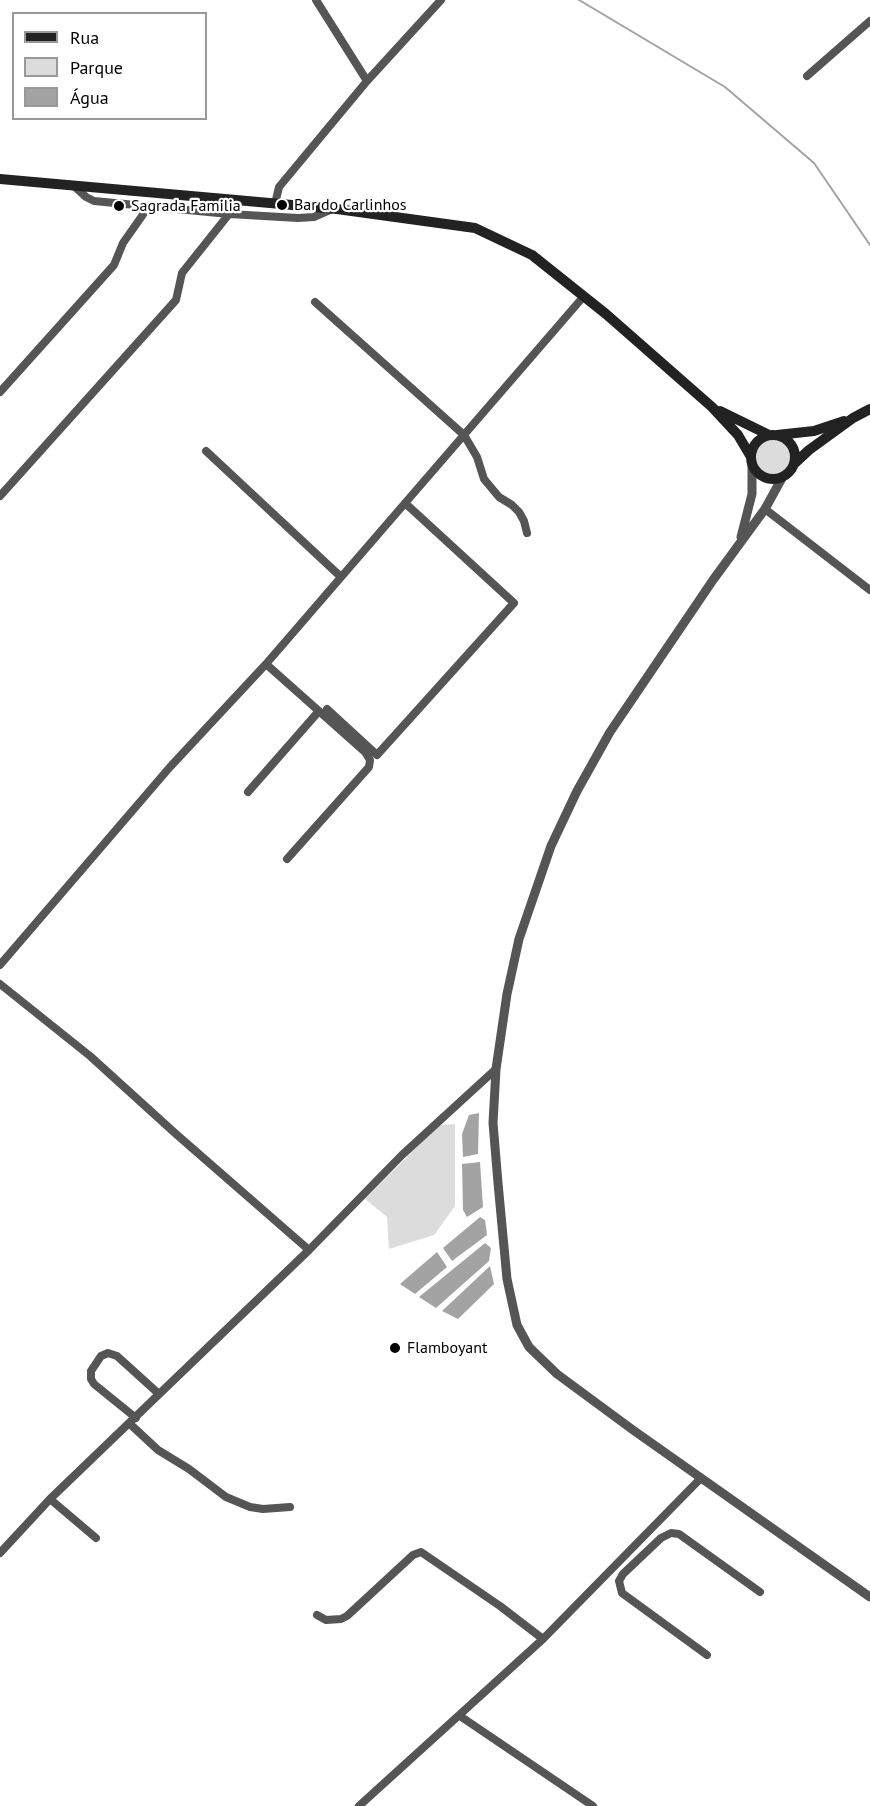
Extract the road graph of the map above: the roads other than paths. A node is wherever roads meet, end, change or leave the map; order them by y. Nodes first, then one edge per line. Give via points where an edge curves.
1 (316, 0) edge
2 (441, 0) edge
3 (870, 21) edge
4 (807, 76) dead end
5 (367, 81) junction
6 (0, 178) edge
7 (74, 186) junction
8 (275, 204) junction
9 (149, 206) junction
10 (333, 208) junction
11 (229, 214) junction
12 (584, 296) junction
13 (315, 302) dead end
14 (0, 392) edge
15 (712, 407) junction
16 (870, 409) edge
17 (853, 418) junction
18 (464, 435) junction
19 (773, 435) junction
20 (206, 451) dead end
21 (752, 461) junction
22 (795, 463) junction
23 (782, 478) junction
24 (0, 496) edge
25 (405, 503) junction
26 (750, 505) junction
27 (765, 509) junction
28 (527, 533) dead end
29 (740, 542) junction
30 (341, 577) junction
31 (870, 590) edge
32 (266, 664) junction
33 (327, 709) dead end
34 (319, 711) junction
35 (248, 792) dead end
36 (287, 859) dead end
37 (0, 965) edge
38 (0, 984) edge
39 (496, 1069) junction
40 (309, 1250) junction
41 (159, 1394) junction
42 (133, 1421) junction
43 (701, 1478) junction
44 (50, 1499) junction
45 (290, 1507) dead end
46 (96, 1538) dead end
47 (631, 1549) junction
48 (0, 1553) edge
49 (640, 1557) junction
50 (760, 1592) dead end
51 (870, 1597) edge
52 (317, 1615) dead end
53 (543, 1639) junction
54 (707, 1655) dead end
55 (460, 1716) junction
56 (359, 1806) edge
57 (592, 1806) edge

1 - 5 street
2 - 5 street
3 - 4 street
5 - 8 street via 279,187
6 - 7 main road
7 - 8 main road
7 - 9 street via 94,201
8 - 10 main road
9 - 11 street
9 - 14 street via 123,243 114,265
10 - 11 street via 314,217 298,218
10 - 12 main road via 475,228 532,255
11 - 24 street via 182,273 176,300
12 - 15 main road
12 - 18 street
13 - 18 street
15 - 19 main road
15 - 21 main road via 738,435
16 - 17 main road
17 - 19 main road via 814,431
17 - 22 main road
18 - 25 street
18 - 28 street via 488,485 519,512
19 - 21 main road via 756,443
19 - 22 main road via 790,442
20 - 30 street
21 - 23 main road via 756,471 768,479
21 - 26 street
22 - 23 main road
23 - 27 street
25 - 30 street
25 - 33 street via 514,603 377,755
26 - 27 street via 756,512
26 - 29 street
27 - 29 street
27 - 31 street
29 - 39 street via 610,732 577,791 519,939
30 - 32 street
32 - 34 street
32 - 37 street via 170,767
34 - 35 street
34 - 36 street via 365,752 370,764
38 - 40 street via 90,1056
39 - 40 street via 402,1155
39 - 43 street via 494,1123 507,1279 523,1338 557,1374
40 - 41 street
41 - 42 street
41 - 42 street via 117,1356 102,1356 91,1371 94,1384
42 - 44 street
42 - 45 street via 158,1450 226,1497 250,1507
43 - 47 street
43 - 51 street
44 - 46 street
44 - 48 street
47 - 49 street
47 - 53 street
49 - 50 street via 661,1538 679,1534
49 - 54 street via 619,1581 622,1593
52 - 53 street via 326,1620 347,1616 421,1552
53 - 55 street
55 - 56 street
55 - 57 street

